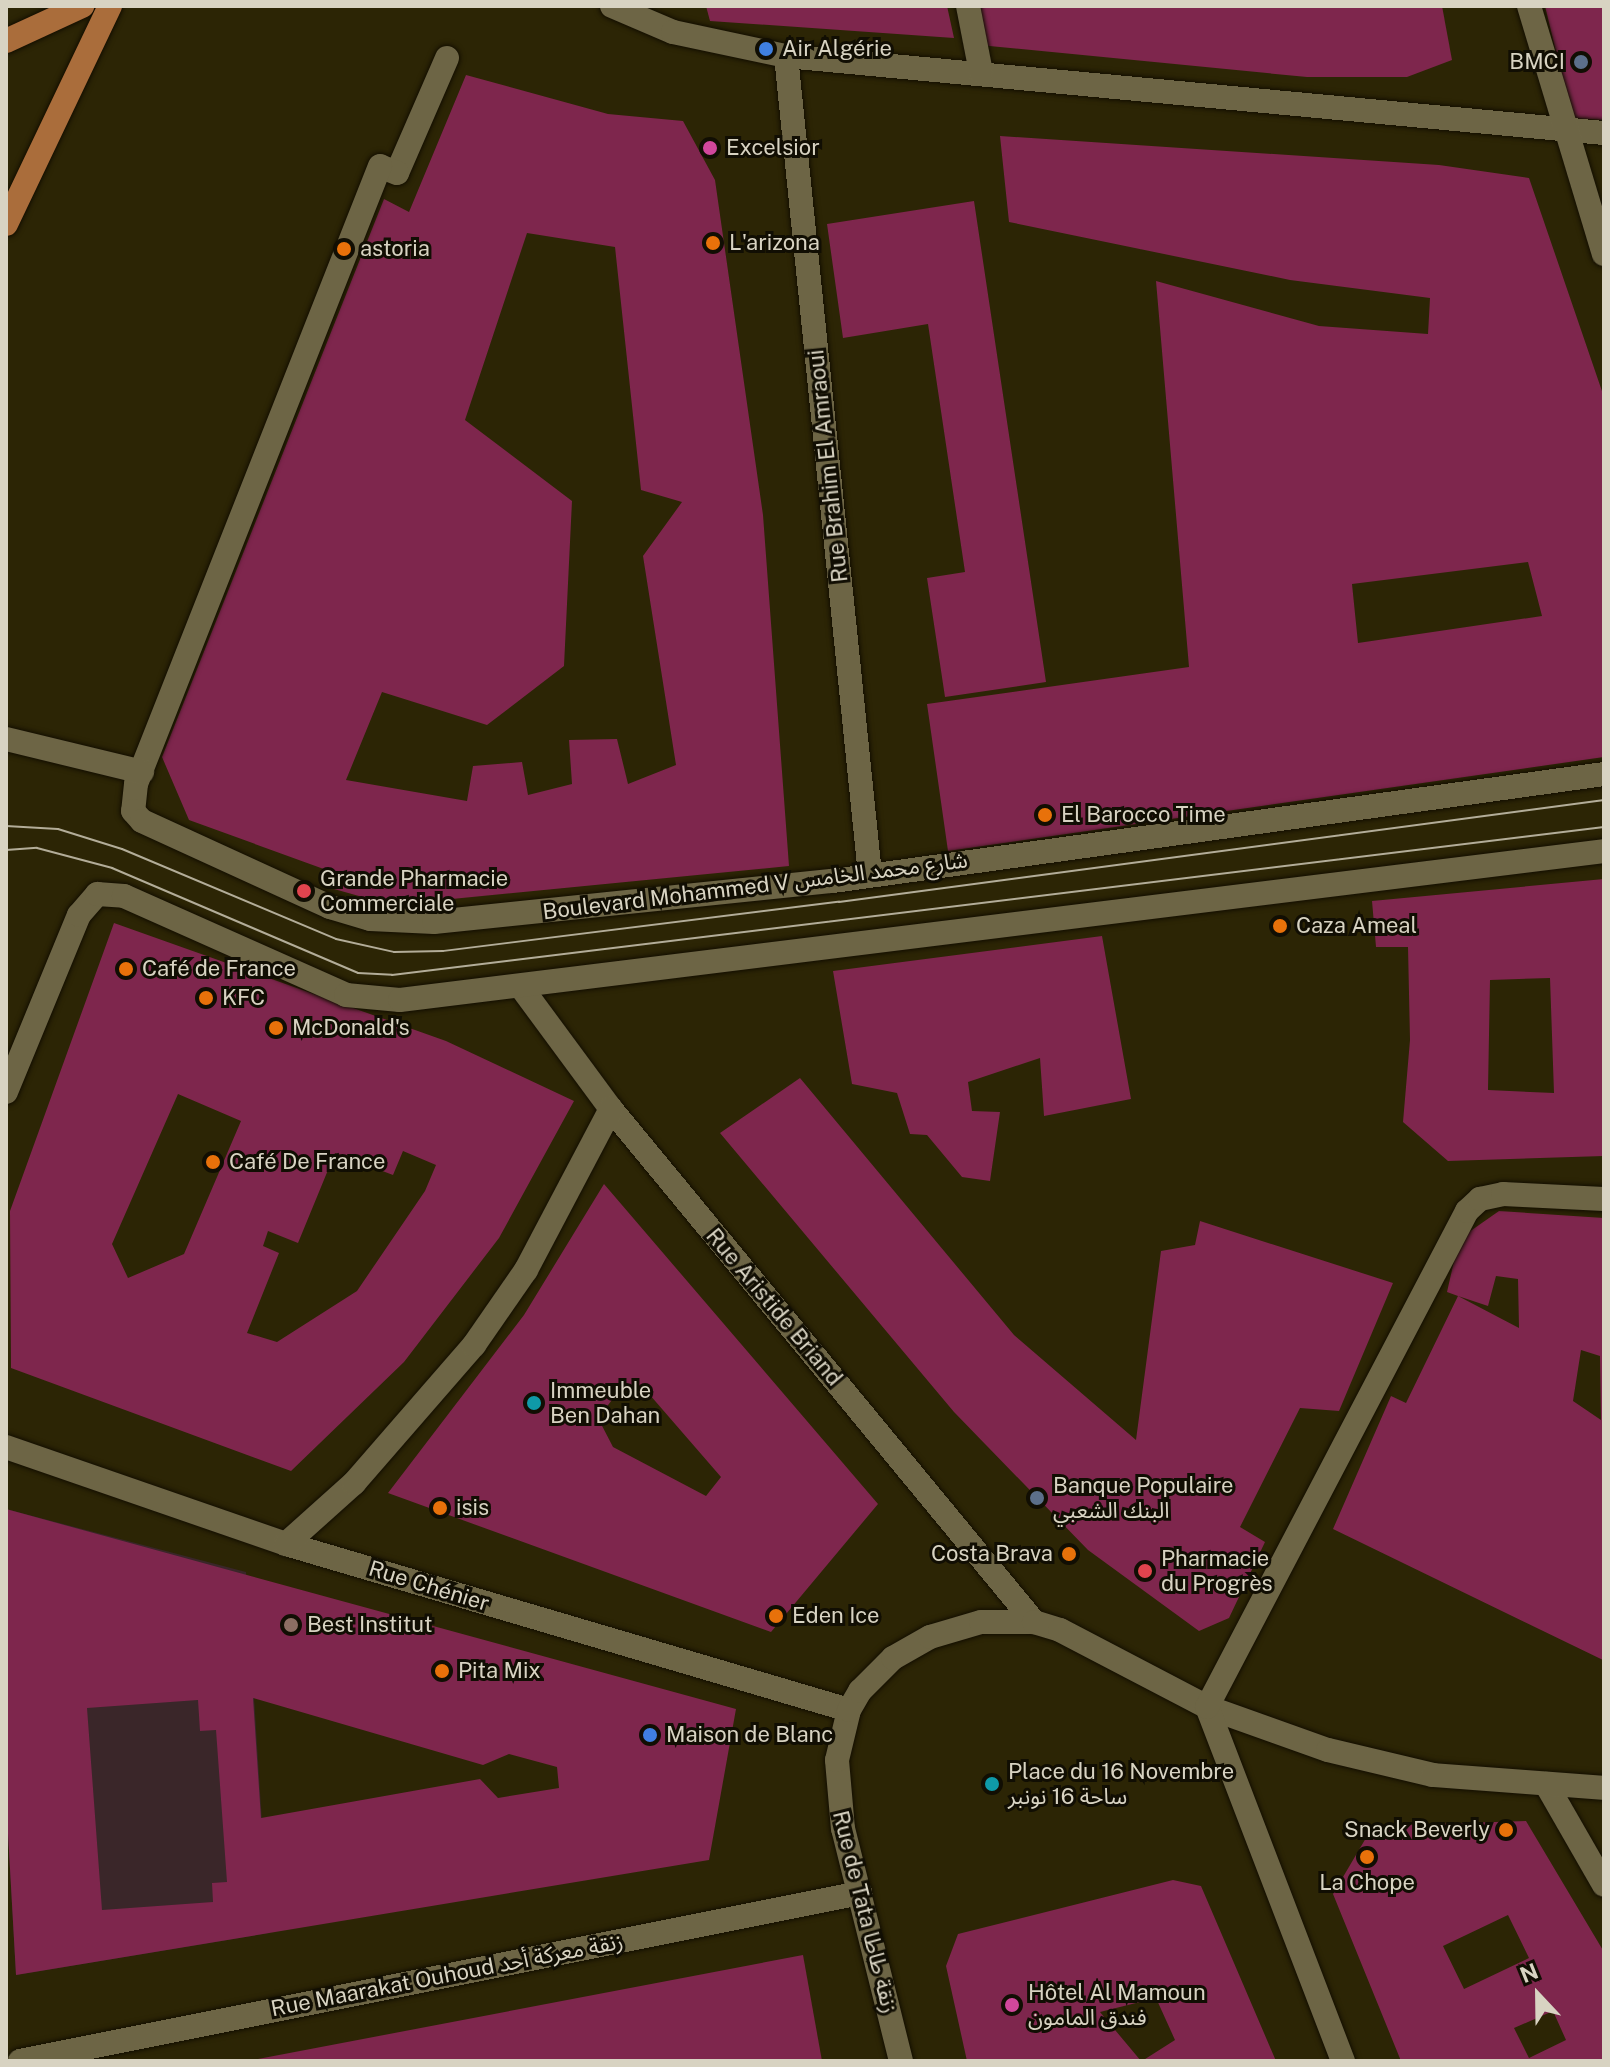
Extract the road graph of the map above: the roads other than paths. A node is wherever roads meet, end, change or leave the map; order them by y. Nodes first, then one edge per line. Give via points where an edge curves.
1 (82, 6) edge
2 (110, 6) edge
3 (612, 6) edge
4 (968, 6) edge
5 (1529, 6) edge
6 (6, 41) edge
7 (786, 56) junction
8 (447, 58) dead end
9 (981, 72) junction
10 (1566, 130) junction
11 (1604, 133) edge
12 (6, 224) edge
13 (1604, 254) edge
14 (6, 739) edge
15 (142, 772) junction
16 (1604, 774) edge
17 (1604, 851) edge
18 (870, 875) junction
19 (521, 987) junction
20 (6, 1092) edge
21 (611, 1109) junction
22 (1604, 1199) edge
23 (9, 1449) edge
24 (286, 1544) junction
25 (1034, 1622) junction
26 (1207, 1707) junction
27 (849, 1710) junction
28 (1546, 1784) junction
29 (1604, 1788) edge
30 (1604, 1885) edge
31 (860, 1893) junction
32 (6, 2048) edge
33 (26, 2059) edge
34 (7, 2061) edge
35 (901, 2061) edge
36 (1343, 2061) edge

1 - 6 main road
2 - 12 main road
3 - 7 street via 673,32
4 - 9 street
5 - 10 street
7 - 9 street
7 - 18 street, Rue Brahim El Amraoui
8 - 15 street, Boulevard Mohammed V شارع محمد الخامس via 397,173 380,166
9 - 10 street
10 - 11 street
10 - 13 street
14 - 15 street
15 - 18 street, Boulevard Mohammed V شارع محمد الخامس via 133,811 142,821 330,907 370,919 434,922
16 - 18 street, Boulevard Mohammed V شارع محمد الخامس
17 - 19 street
19 - 20 street via 400,1000 346,995 124,896 97,894 85,903
19 - 21 street, Rue Aristide Briand
21 - 24 street via 549,1230 474,1345 354,1483
21 - 25 street, Rue Aristide Briand
22 - 26 street via 1503,1194 1480,1199 1467,1211
23 - 24 street, Rue Chénier
24 - 27 street, Rue Chénier
25 - 26 street via 1060,1630
25 - 27 street, Rue de Tata زنقة طاطا via 981,1622 910,1647 874,1675
26 - 28 street via 1328,1750 1433,1775
26 - 36 street
27 - 31 street, Rue de Tata زنقة طاطا via 837,1760 836,1794
28 - 29 street
28 - 30 street
31 - 33 street, Rue Maarakat Ouhoud زنقة معركة أحد
31 - 35 street, Rue de Tata زنقة طاطا
32 - 34 street

